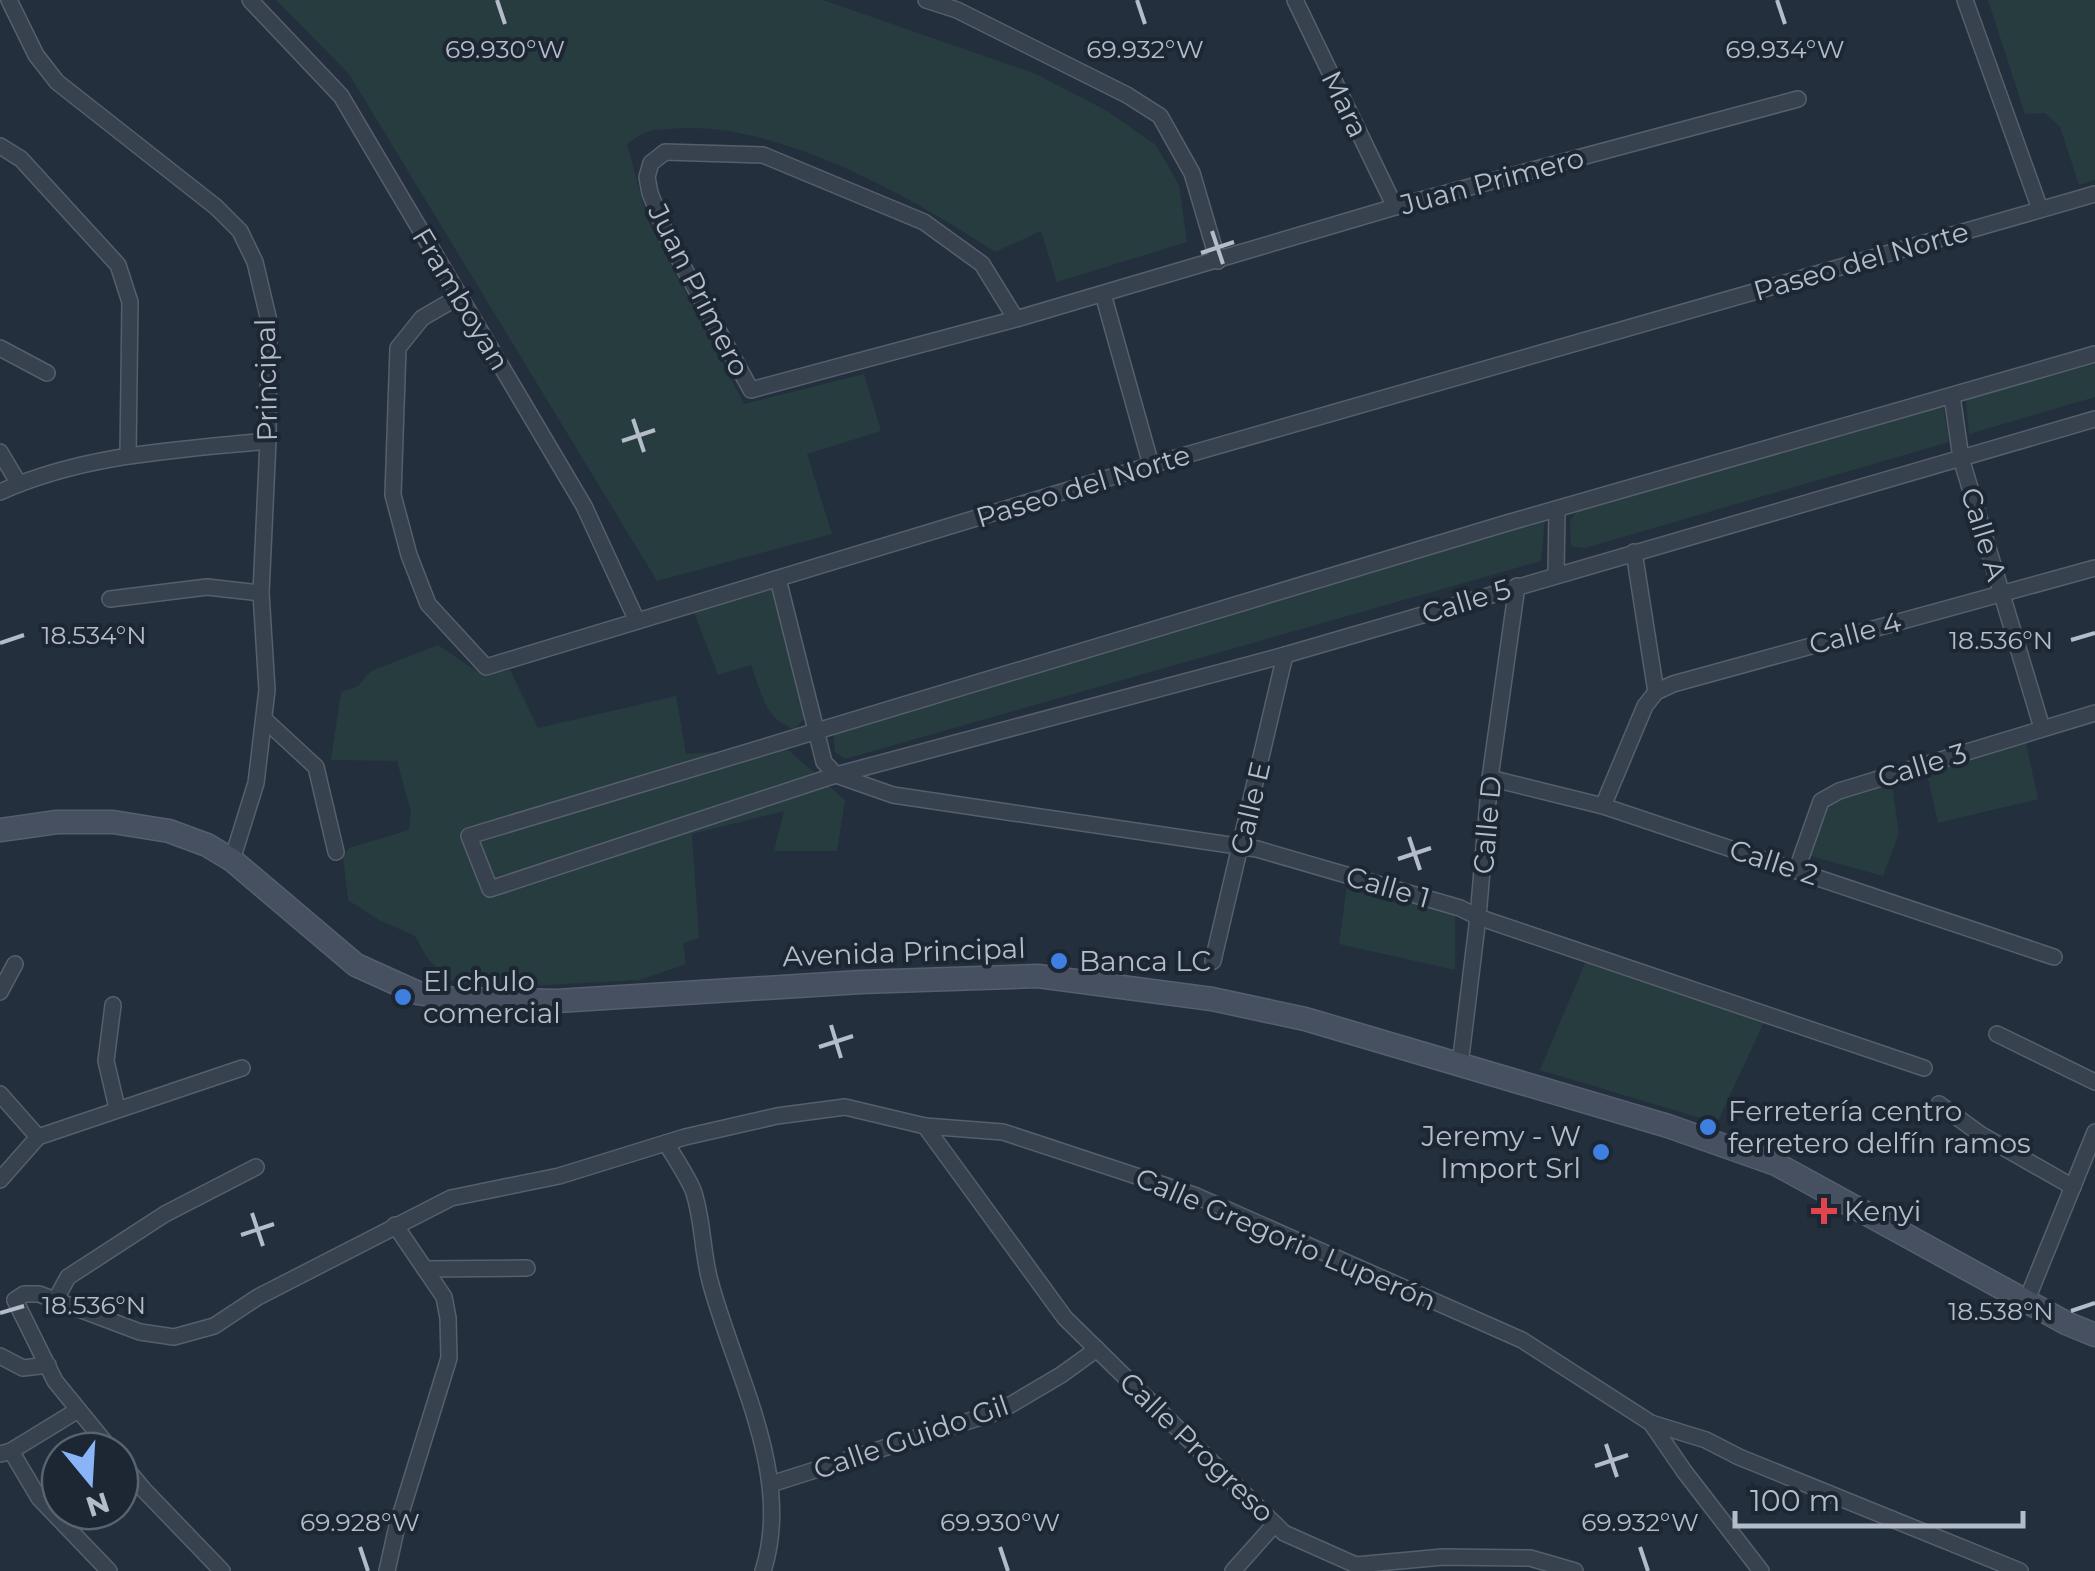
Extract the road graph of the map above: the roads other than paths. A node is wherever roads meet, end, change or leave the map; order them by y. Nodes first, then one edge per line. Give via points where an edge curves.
1 (9, 0) edge
2 (250, 0) edge
3 (926, 0) edge
4 (1296, 0) edge
5 (1966, 0) edge
6 (960, 5) edge
7 (1798, 100) dead end
8 (0, 146) edge
9 (2095, 194) edge
10 (1395, 207) junction
11 (2040, 210) junction
12 (1218, 261) junction
13 (1104, 294) junction
14 (460, 296) junction
15 (1016, 320) junction
16 (0, 348) edge
17 (2095, 354) edge
18 (47, 373) dead end
19 (1952, 396) junction
20 (2095, 419) edge
21 (268, 441) junction
22 (0, 452) edge
23 (128, 455) junction
24 (1962, 458) junction
25 (1150, 466) junction
26 (19, 484) junction
27 (0, 492) edge
28 (1557, 509) junction
29 (1634, 552) junction
30 (2095, 568) edge
31 (1556, 574) junction
32 (778, 579) junction
33 (1518, 586) junction
34 (2001, 592) junction
35 (261, 593) junction
36 (110, 599) dead end
37 (637, 622) junction
38 (1285, 655) junction
39 (1656, 692) junction
40 (2095, 713) edge
41 (264, 719) junction
42 (2042, 728) junction
43 (818, 730) junction
44 (836, 775) junction
45 (1490, 778) junction
46 (1603, 806) junction
47 (0, 830) edge
48 (1242, 847) junction
49 (336, 852) dead end
50 (232, 860) junction
51 (1797, 869) junction
52 (1478, 917) junction
53 (2054, 957) dead end
54 (1213, 961) dead end
55 (15, 964) dead end
56 (0, 992) edge
57 (113, 1005) dead end
58 (1998, 1034) dead end
59 (1460, 1065) junction
60 (242, 1068) dead end
61 (1924, 1068) dead end
62 (2095, 1082) edge
63 (0, 1094) edge
64 (1939, 1104) dead end
65 (118, 1108) junction
66 (924, 1126) junction
67 (2095, 1132) edge
68 (38, 1137) junction
69 (666, 1143) junction
70 (256, 1167) dead end
71 (0, 1180) edge
72 (2073, 1187) junction
73 (396, 1226) junction
74 (425, 1268) junction
75 (527, 1268) dead end
76 (8, 1297) edge
77 (56, 1298) junction
78 (2026, 1302) junction
79 (2095, 1335) edge
80 (1097, 1349) junction
81 (0, 1356) edge
82 (48, 1366) junction
83 (78, 1410) junction
84 (1651, 1423) junction
85 (95, 1431) edge
86 (6, 1452) edge
87 (140, 1483) edge
88 (771, 1484) junction
89 (1276, 1524) junction
90 (109, 1571) edge
91 (222, 1571) edge
92 (387, 1571) edge
93 (763, 1571) edge
94 (1233, 1571) edge
95 (1575, 1571) edge
96 (1761, 1571) edge
97 (2020, 1571) edge

1 - 21 street, Principal via 57,82 240,231 256,262 269,321
2 - 14 street, Framboyan via 341,96
3 - 6 street
4 - 10 street, Mara
5 - 11 street
6 - 12 street via 1160,116 1192,172
7 - 10 street, Juan Primero
8 - 23 street via 21,159 118,265 130,302
9 - 11 street, Paseo del Norte
10 - 12 street, Juan Primero
11 - 25 street, Paseo del Norte
12 - 13 street, Juan Primero
13 - 15 street, Juan Primero
13 - 25 street
14 - 37 street, Framboyan via 584,506
14 - 37 street, Paseo del Norte via 422,318 398,348 393,495 428,604 486,667
15 - 15 street, Juan Primero via 982,264 924,222 842,186 763,155 665,152 651,163 646,177 668,240 751,390
16 - 18 street
17 - 19 street
19 - 24 street, Calle A
19 - 28 street
20 - 24 street, Calle 5
21 - 23 street
21 - 35 street, Principal
22 - 26 street
23 - 26 street
24 - 29 street, Calle 5
24 - 34 street, Calle A
25 - 32 street, Paseo del Norte
26 - 27 street
28 - 31 street
28 - 43 street
29 - 31 street, Calle 5
29 - 39 street
30 - 34 street, Calle 4
31 - 33 street, Calle 5
32 - 37 street, Paseo del Norte
32 - 43 street
33 - 38 street, Calle 5
33 - 45 street, Calle D
34 - 39 street, Calle 4
34 - 42 street, Calle A
35 - 36 street via 206,587
35 - 41 street, Principal
38 - 44 street, Calle 5
38 - 48 street, Calle E
39 - 46 street
40 - 42 street, Calle 3
41 - 49 street via 316,767
41 - 50 street, Principal via 256,783
42 - 51 street, Calle 3 via 1821,801
43 - 44 street via 824,762
43 - 44 street, Calle 5 via 469,836 490,889
44 - 48 street, Calle 1 via 893,794
45 - 46 street, Calle 2
45 - 52 street, Calle D
46 - 51 street, Calle 2
47 - 50 street, Avenida Principal via 114,822 168,831
48 - 52 street, Calle 1
48 - 54 street, Calle E
50 - 59 street, Avenida Principal via 356,965 418,993 556,1001 1038,976 1212,999
51 - 53 street, Calle 2
52 - 59 street, Calle D
52 - 61 street, Calle 1
55 - 56 street
57 - 65 street via 106,1061
58 - 62 street
59 - 78 street, Avenida Principal via 1776,1164
60 - 65 street
63 - 68 street
64 - 72 street
65 - 68 street
66 - 69 street, Calle Gregorio Luperón via 844,1107
66 - 80 street, Calle Progreso via 1065,1318
66 - 84 street, Calle Gregorio Luperón via 1003,1132 1194,1194 1522,1340
67 - 72 street
68 - 71 street
69 - 73 street, Calle Gregorio Luperón via 559,1176 451,1198
69 - 88 street via 693,1191 709,1279
70 - 77 street via 84,1266
72 - 78 street
73 - 74 street
73 - 77 street, Calle Gregorio Luperón via 214,1326 174,1338 140,1332
74 - 75 street
74 - 92 street via 444,1296 449,1358
76 - 77 street, Calle Gregorio Luperón
76 - 82 street
78 - 79 street, Avenida Principal
80 - 88 street, Calle Guido Gil via 1000,1411
80 - 89 street, Calle Progreso
81 - 82 street via 23,1368
82 - 83 street
83 - 85 street
83 - 86 street
84 - 96 street
84 - 97 street, Calle Gregorio Luperón
86 - 90 street via 39,1498
87 - 91 street
88 - 93 street via 770,1550
89 - 94 street
89 - 95 street, Calle Progreso via 1356,1565 1530,1558

